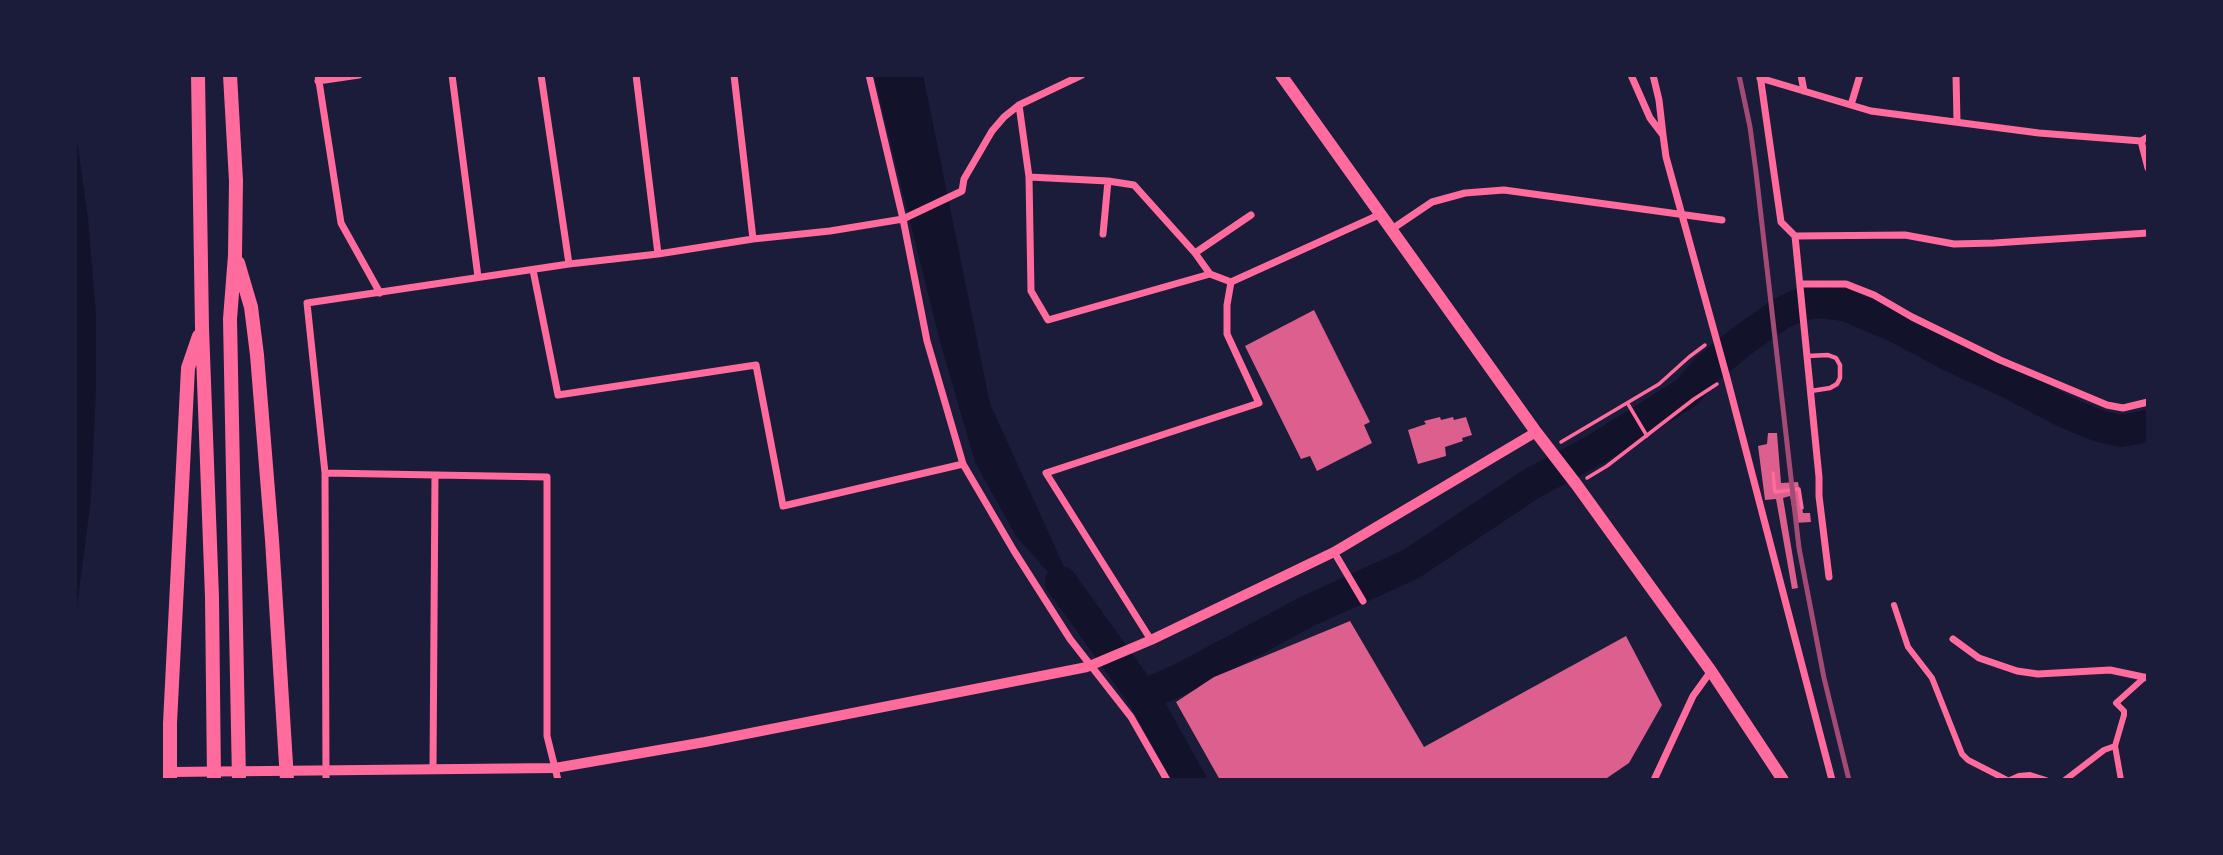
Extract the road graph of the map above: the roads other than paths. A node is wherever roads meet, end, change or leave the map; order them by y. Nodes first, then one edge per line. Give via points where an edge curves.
1 (198, 75) edge
2 (230, 75) edge
3 (359, 75) edge
4 (452, 75) edge
5 (541, 75) edge
6 (636, 75) edge
7 (734, 75) edge
8 (869, 75) edge
9 (1082, 75) edge
10 (1281, 75) edge
11 (1631, 75) edge
12 (1653, 75) edge
13 (1801, 75) edge
14 (1860, 75) edge
15 (1956, 75) edge
16 (1760, 76) edge
17 (318, 78) edge
18 (1804, 91) junction
19 (1019, 105) junction
20 (1851, 105) junction
21 (1957, 122) junction
22 (1663, 135) junction
23 (2144, 139) edge
24 (2148, 168) edge
25 (1029, 177) junction
26 (1108, 181) junction
27 (1381, 214) junction
28 (1251, 215) dead end
29 (1682, 215) junction
30 (903, 219) junction
31 (1722, 220) dead end
32 (1392, 229) junction
33 (2148, 233) edge
34 (1103, 234) dead end
35 (1795, 236) junction
36 (753, 239) junction
37 (1195, 253) junction
38 (659, 254) junction
39 (235, 255) junction
40 (569, 264) junction
41 (533, 270) junction
42 (1210, 274) junction
43 (478, 277) junction
44 (1231, 282) junction
45 (1800, 286) junction
46 (380, 293) junction
47 (202, 328) junction
48 (1807, 356) junction
49 (1811, 391) junction
50 (2148, 402) edge
51 (1536, 432) junction
52 (963, 464) junction
53 (325, 473) junction
54 (435, 475) junction
55 (1334, 551) junction
56 (1829, 577) dead end
57 (1363, 601) dead end
58 (1894, 605) dead end
59 (1953, 639) dead end
60 (1151, 640) junction
61 (1711, 671) junction
62 (2146, 678) edge
63 (2115, 746) junction
64 (433, 768) junction
65 (555, 768) junction
66 (287, 775) edge
67 (326, 775) edge
68 (170, 776) edge
69 (214, 780) edge
70 (239, 780) edge
71 (558, 780) edge
72 (1167, 780) edge
73 (1654, 780) edge
74 (1783, 780) edge
75 (1832, 780) edge
76 (2009, 780) edge
77 (2046, 780) edge
78 (2065, 780) edge
79 (2121, 780) edge

1 - 47 highway
2 - 39 highway
3 - 17 street
4 - 43 street
5 - 40 street
6 - 38 street
7 - 36 street
8 - 30 street
9 - 19 street
10 - 27 main road
11 - 22 street
12 - 22 street
13 - 18 street
14 - 20 street
15 - 21 street
16 - 18 street
16 - 35 street via 1782,222
17 - 46 street via 341,223
18 - 20 street
19 - 25 street
19 - 30 street via 992,131 962,191
20 - 21 street
21 - 23 street via 2039,133
22 - 29 street
23 - 24 street
25 - 26 street
25 - 42 street via 1031,291 1048,320
26 - 34 street
26 - 37 street via 1134,184
27 - 32 main road
27 - 44 street
28 - 37 street
29 - 31 street
29 - 32 street via 1504,190 1432,202
29 - 75 street
30 - 36 street
30 - 52 street via 927,341
32 - 51 main road
33 - 35 street via 1954,244 1905,235
35 - 45 street
36 - 38 street
37 - 42 street
38 - 40 street
39 - 66 highway via 251,307 257,355
39 - 70 highway via 230,319
40 - 41 street
41 - 43 street
41 - 52 street via 558,395 756,365 783,506
42 - 44 street
43 - 46 street
44 - 60 street via 1227,334 1259,403 1046,473
45 - 48 street
45 - 50 street via 1846,284 2000,360 2107,405 2123,408
46 - 53 street via 307,303
47 - 68 highway via 188,368
47 - 69 highway
48 - 49 street
48 - 49 lane via 1828,355 1840,365 1837,384
49 - 56 street
51 - 55 street
51 - 61 main road
52 - 72 street via 1070,639 1131,717
53 - 54 street
53 - 67 street
54 - 64 street
54 - 65 street via 547,477 547,736
55 - 57 street
55 - 60 street
58 - 76 street via 1908,647 1931,678 1962,754
59 - 62 street via 1979,658 2017,671 2109,670
60 - 65 street via 1087,667
61 - 73 street via 1693,696
61 - 74 main road
62 - 63 street via 2116,703 2124,715
63 - 78 street
63 - 79 street
64 - 65 street
64 - 67 street
65 - 71 street
66 - 67 street
66 - 68 street
76 - 77 street via 2030,775

